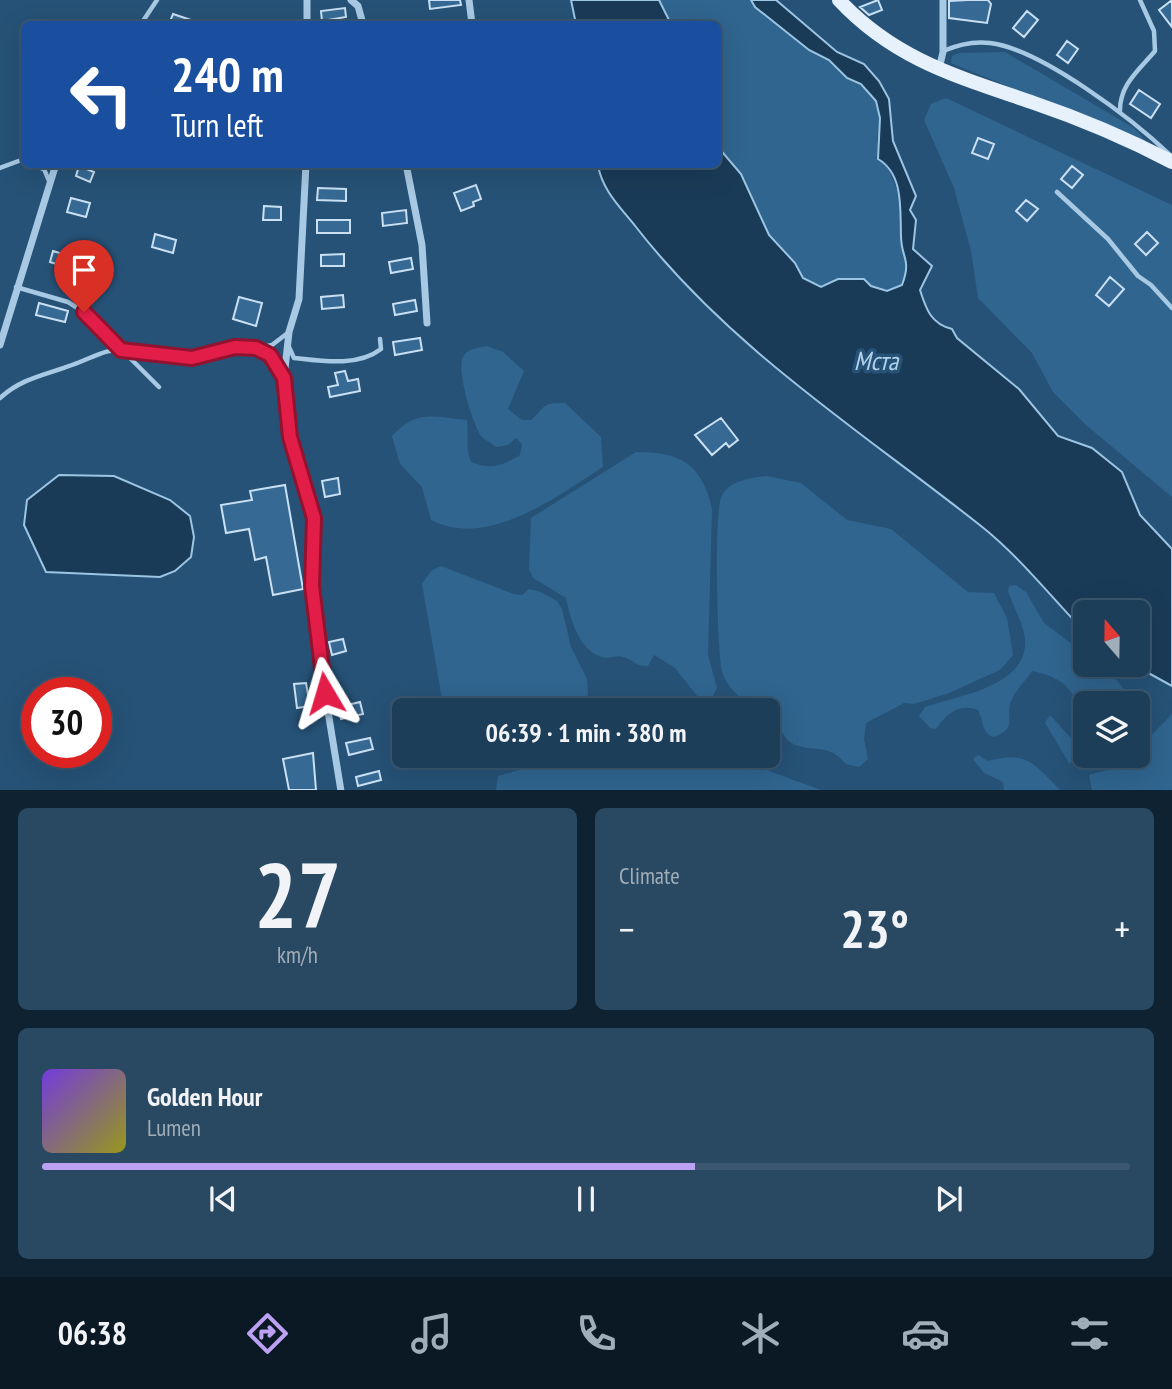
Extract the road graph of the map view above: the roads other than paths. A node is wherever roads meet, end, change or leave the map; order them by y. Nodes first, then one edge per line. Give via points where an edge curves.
1 (157, 0) edge
2 (307, 0) edge
3 (351, 0) edge
4 (470, 0) edge
5 (839, 0) edge
6 (943, 0) edge
7 (1140, 0) edge
8 (143, 21) edge
9 (307, 21) edge
10 (362, 21) edge
11 (472, 21) edge
12 (943, 52) junction
13 (946, 72) junction
14 (1120, 113) junction
15 (1172, 159) edge
16 (21, 164) edge
17 (0, 167) edge
18 (41, 168) edge
19 (54, 168) edge
20 (306, 168) edge
21 (408, 168) edge
22 (49, 181) junction
23 (1057, 192) dead end
24 (16, 287) junction
25 (1172, 308) edge
26 (427, 323) dead end
27 (289, 332) junction
28 (380, 339) dead end
29 (288, 343) junction
30 (0, 345) edge
31 (256, 348) junction
32 (121, 350) junction
33 (284, 378) junction
34 (159, 387) dead end
35 (0, 398) edge
36 (341, 790) edge

1 - 8 lane
2 - 9 street
3 - 10 street
4 - 11 street
5 - 13 main road via 879,37
6 - 12 street
7 - 14 lane via 1154,32 1155,51 1129,80 1119,99
12 - 13 street
12 - 14 lane via 957,45 989,42 1022,51
13 - 15 main road
14 - 15 lane
16 - 17 lane
18 - 22 lane
19 - 22 street
20 - 27 street via 299,299
21 - 26 street via 422,246
22 - 24 street
23 - 25 lane
24 - 30 street
24 - 32 lane via 68,302
27 - 29 street
27 - 31 lane via 272,345
28 - 29 lane via 381,349 370,358 329,362 294,358
29 - 33 street
31 - 32 lane via 235,347 192,358
31 - 33 lane via 270,355
32 - 34 lane
32 - 35 lane via 89,356 32,377
33 - 36 street via 290,437 314,518 312,586

